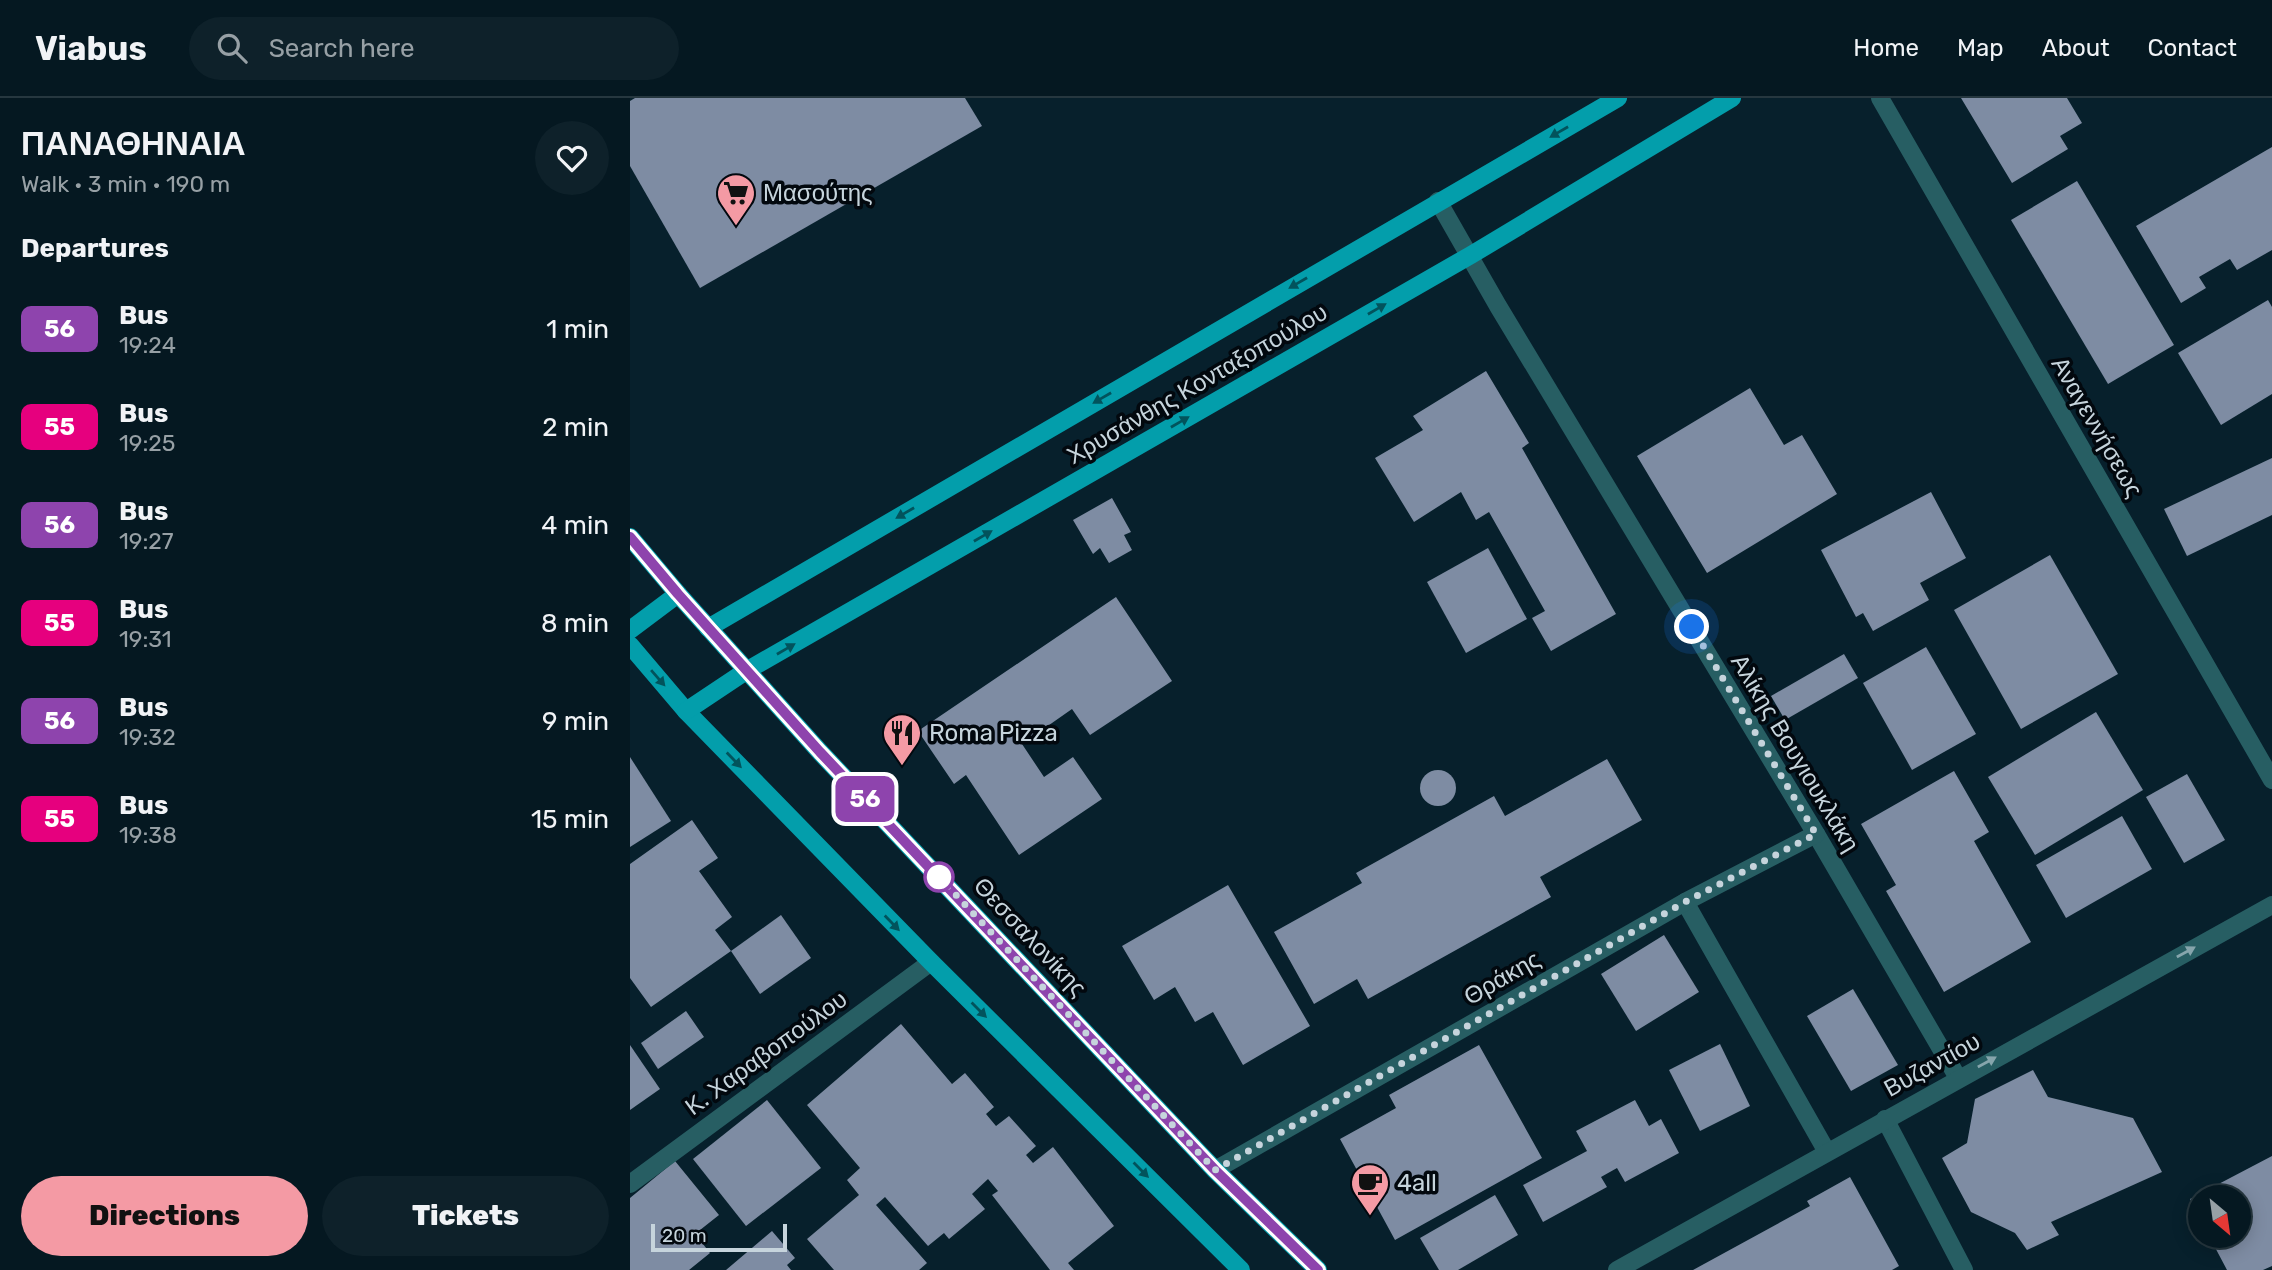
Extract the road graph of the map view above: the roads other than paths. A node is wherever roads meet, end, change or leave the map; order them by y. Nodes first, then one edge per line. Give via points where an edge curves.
1 (1618, 98) edge
2 (1732, 98) edge
3 (1880, 98) edge
4 (1438, 201) junction
5 (1471, 255) junction
6 (630, 537) edge
7 (678, 594) junction
8 (708, 628) junction
9 (630, 630) edge
10 (630, 645) edge
11 (746, 671) junction
12 (686, 711) junction
13 (2272, 780) edge
14 (1816, 834) junction
15 (1685, 902) junction
16 (2272, 905) edge
17 (931, 962) junction
18 (1958, 1078) junction
19 (1885, 1119) junction
20 (1827, 1152) junction
21 (1215, 1170) junction
22 (630, 1184) edge
23 (1241, 1270) edge
24 (1318, 1270) edge
25 (1617, 1270) edge
26 (1965, 1270) edge

1 -> 4 main road, Χρυσάνθης Κονταξοπούλου
2 - 5 main road, Χρυσάνθης Κονταξοπούλου
3 - 13 street, Αναγεννήσεως
4 - 5 street, Αλίκης Βουγιουκλάκη
4 -> 8 main road, Χρυσάνθης Κονταξοπούλου
11 -> 5 main road, Χρυσάνθης Κονταξοπούλου
5 - 14 street, Αλίκης Βουγιουκλάκη
6 - 7 main road, Θεσσαλονίκης
7 - 8 main road, Θεσσαλονίκης
7 - 9 main road
8 - 11 main road, Θεσσαλονίκης
10 -> 12 main road
11 - 12 main road, Χρυσάνθης Κονταξοπούλου
11 - 21 main road, Θεσσαλονίκης
12 -> 17 main road
14 - 15 street, Θράκης
14 - 18 street, Αλίκης Βουγιουκλάκη
15 - 20 street
15 - 21 street, Θράκης
18 -> 16 street, Βυζαντίου
17 - 22 street, Κ. Χαραβοπούλου
17 -> 23 main road
18 - 19 street, Βυζαντίου
19 - 20 street, Βυζαντίου
19 - 26 street
20 - 25 street, Βυζαντίου
21 - 24 main road, Θεσσαλονίκης

